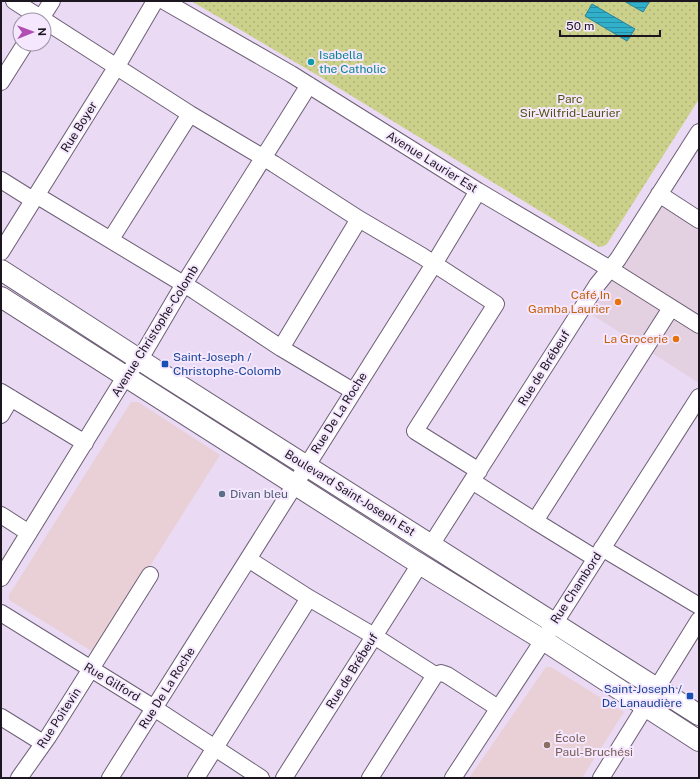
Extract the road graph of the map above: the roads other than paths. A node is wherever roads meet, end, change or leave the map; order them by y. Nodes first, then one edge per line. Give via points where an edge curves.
1 (14, 1) edge
2 (52, 1) edge
3 (155, 1) edge
4 (164, 1) edge
5 (30, 12) edge
6 (45, 12) edge
7 (52, 26) edge
8 (20, 52) edge
9 (117, 66) junction
10 (1, 82) edge
11 (309, 86) junction
12 (190, 114) junction
13 (699, 132) edge
14 (264, 158) junction
15 (1, 180) edge
16 (478, 190) junction
17 (660, 194) junction
18 (35, 198) junction
19 (359, 219) junction
20 (699, 220) edge
21 (111, 239) junction
22 (1, 252) edge
23 (434, 264) junction
24 (610, 269) junction
25 (1, 270) edge
26 (184, 284) junction
27 (1, 297) edge
28 (671, 308) junction
29 (699, 326) edge
30 (281, 348) junction
31 (140, 359) junction
32 (125, 377) junction
33 (353, 391) junction
34 (6, 395) edge
35 (699, 397) edge
36 (1, 415) edge
37 (84, 443) junction
38 (306, 466) junction
39 (476, 476) junction
40 (295, 484) junction
41 (1, 515) edge
42 (535, 521) junction
43 (29, 533) junction
44 (431, 545) junction
45 (598, 553) junction
46 (248, 559) junction
47 (420, 564) junction
48 (150, 575) dead end
49 (1, 578) edge
50 (309, 598) junction
51 (699, 606) edge
52 (1, 613) edge
53 (699, 620) edge
54 (554, 623) junction
55 (374, 636) junction
56 (543, 640) junction
57 (90, 669) junction
58 (435, 675) junction
59 (656, 688) junction
60 (646, 707) junction
61 (154, 708) junction
62 (498, 708) junction
63 (699, 715) edge
64 (1, 717) edge
65 (699, 741) edge
66 (43, 743) junction
67 (215, 747) junction
68 (19, 778) edge
69 (110, 778) edge
70 (196, 778) edge
71 (261, 778) edge
72 (284, 778) edge
73 (370, 778) edge
74 (453, 778) edge
75 (601, 778) edge

1 - 5 street
2 - 6 street
3 - 9 street, Rue Boyer
4 - 11 street, Avenue Laurier Est
7 - 9 street
8 - 10 street
9 - 12 street
9 - 18 street, Rue Boyer
11 - 14 street, Avenue Christophe-Colomb
11 - 16 street, Avenue Laurier Est
12 - 14 street
12 - 21 street
13 - 17 street, Rue de Brébeuf
14 - 19 street
14 - 26 street, Avenue Christophe-Colomb
15 - 18 street
16 - 23 street, Rue De La Roche
16 - 24 street, Avenue Laurier Est
17 - 20 street
17 - 24 street, Rue de Brébeuf
18 - 21 street
18 - 22 street, Rue Boyer
19 - 23 street
19 - 30 street
21 - 26 street
23 - 33 street, Rue De La Roche
23 - 39 street via 496,304 415,431
24 - 28 street, Avenue Laurier Est
24 - 39 street, Rue de Brébeuf via 597,285
25 - 31 main road, Boulevard Saint-Joseph Est
26 - 30 street
26 - 31 street, Avenue Christophe-Colomb
27 - 32 main road, Boulevard Saint-Joseph Est
28 - 29 street, Avenue Laurier Est
28 - 42 street
30 - 33 street
31 - 32 street, Avenue Christophe-Colomb
31 - 38 main road, Boulevard Saint-Joseph Est
32 - 37 street, Avenue Christophe-Colomb
32 - 40 main road, Boulevard Saint-Joseph Est
33 - 38 street, Rue De La Roche
34 - 36 street
34 - 37 street
35 - 45 street, Rue Chambord
37 - 43 street, Avenue Christophe-Colomb
38 - 40 street, Rue De La Roche
38 - 44 main road, Boulevard Saint-Joseph Est
39 - 42 street
39 - 44 street, Rue de Brébeuf
40 - 46 street, Rue De La Roche
40 - 47 main road, Boulevard Saint-Joseph Est
41 - 43 street
42 - 45 street
43 - 49 street, Avenue Christophe-Colomb
44 - 54 main road, Boulevard Saint-Joseph Est
45 - 51 street
45 - 54 street, Rue Chambord
46 - 50 street
46 - 61 street, Rue De La Roche
47 - 55 street, Rue de Brébeuf
47 - 56 main road, Boulevard Saint-Joseph Est
48 - 57 street, Rue Poitevin
50 - 55 street
50 - 67 street
52 - 57 street, Rue Gilford
53 - 59 street
54 - 56 street, Rue Chambord
54 - 59 main road, Boulevard Saint-Joseph Est
55 - 58 street
55 - 72 street, Rue de Brébeuf
56 - 60 main road, Boulevard Saint-Joseph Est
56 - 62 street, Rue Chambord
57 - 61 street, Rue Gilford
57 - 66 street, Rue Poitevin
58 - 62 street via 447,675
58 - 73 street
59 - 60 street
59 - 63 main road, Boulevard Saint-Joseph Est
60 - 65 main road, Boulevard Saint-Joseph Est
60 - 75 street
61 - 67 street, Rue Gilford
61 - 69 street, Rue De La Roche
62 - 74 street, Rue Chambord
64 - 66 street
66 - 68 street, Rue Poitevin
67 - 70 street
67 - 71 street, Rue Gilford

